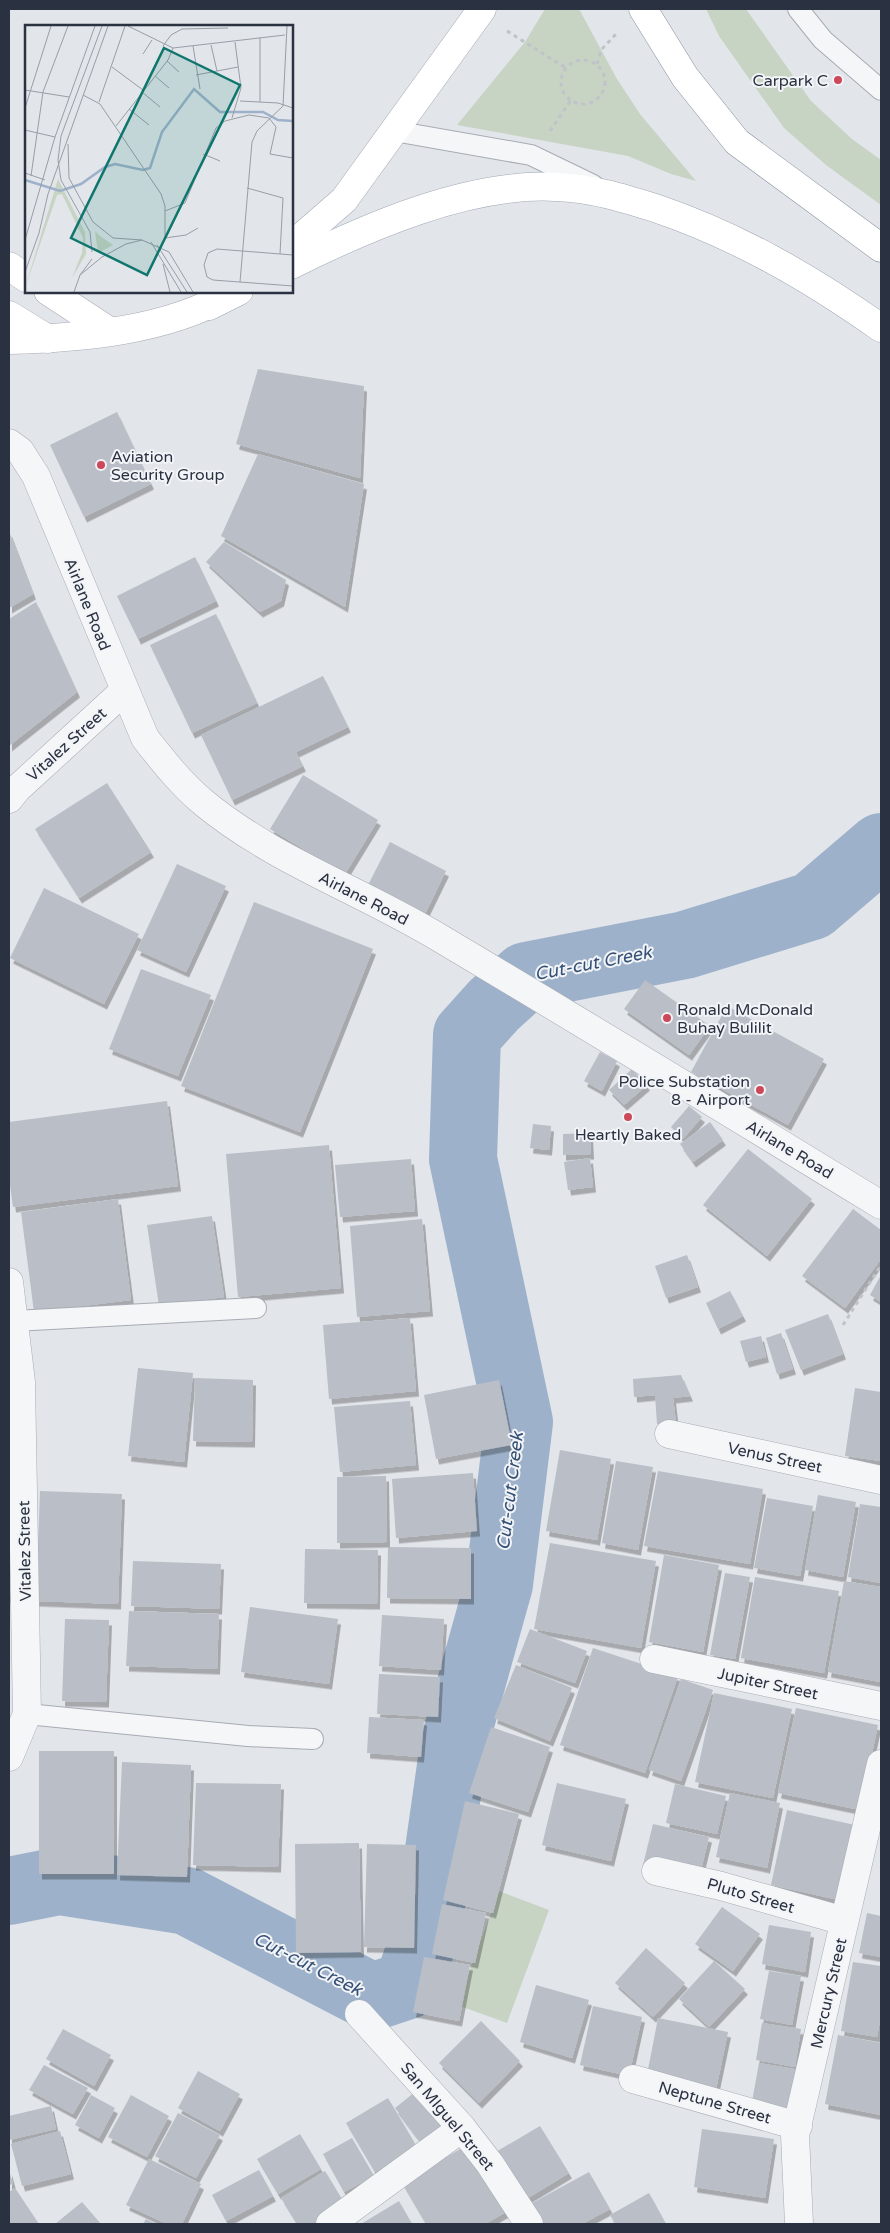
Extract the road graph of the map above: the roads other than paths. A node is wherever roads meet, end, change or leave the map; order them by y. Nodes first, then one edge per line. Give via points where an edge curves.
1 (643, 9) edge
2 (798, 9) edge
3 (480, 11) edge
4 (881, 90) edge
5 (394, 131) junction
6 (612, 194) junction
7 (292, 245) edge
8 (881, 248) edge
9 (292, 265) edge
10 (9, 266) edge
11 (25, 277) edge
12 (50, 292) edge
13 (233, 292) edge
14 (237, 292) edge
15 (209, 306) junction
16 (9, 315) edge
17 (881, 328) edge
18 (109, 331) junction
19 (49, 339) junction
20 (9, 340) edge
21 (9, 443) edge
22 (124, 691) junction
23 (9, 799) edge
24 (881, 1205) edge
25 (9, 1282) edge
26 (256, 1308) dead end
27 (14, 1321) junction
28 (15, 1409) edge
29 (669, 1434) dead end
30 (881, 1480) edge
31 (654, 1659) dead end
32 (17, 1681) edge
33 (881, 1706) edge
34 (27, 1714) junction
35 (313, 1739) dead end
36 (9, 1757) edge
37 (881, 1764) edge
38 (656, 1871) dead end
39 (844, 1921) junction
40 (359, 2014) dead end
41 (633, 2079) dead end
42 (798, 2126) junction
43 (462, 2128) junction
44 (330, 2224) edge
45 (529, 2224) edge
46 (799, 2224) edge

1 - 8 main road via 685,77 737,142
2 - 4 lane via 823,40
3 - 5 main road
5 - 6 lane via 531,155
5 - 7 main road via 344,200
6 - 9 main road via 556,186 490,191 398,218
6 - 17 main road via 697,222 756,250 830,292
10 - 11 main road
12 - 18 main road
13 - 15 main road
14 - 15 main road
15 - 18 main road via 179,317
16 - 19 main road
18 - 19 main road
19 - 20 main road
21 - 22 street, Airlane Road via 20,450 36,476
22 - 23 street, Vitalez Street
22 - 24 street, Airlane Road via 144,738 171,771 203,802 257,839 433,934
25 - 27 street, Vitalez Street
26 - 27 lane
27 - 28 street, Vitalez Street
28 - 32 street, Vitalez Street
29 - 30 street, Venus Street
31 - 33 street, Jupiter Street
32 - 34 street, Vitalez Street
34 - 35 lane via 248,1736
34 - 36 street, Vitalez Street
37 - 39 street, Mercury Street
38 - 39 street, Pluto Street
39 - 42 street, Mercury Street
40 - 43 street, San MIguel Street
41 - 42 street, Neptune Street
42 - 46 street, Mercury Street
43 - 44 street
43 - 45 street, San MIguel Street

